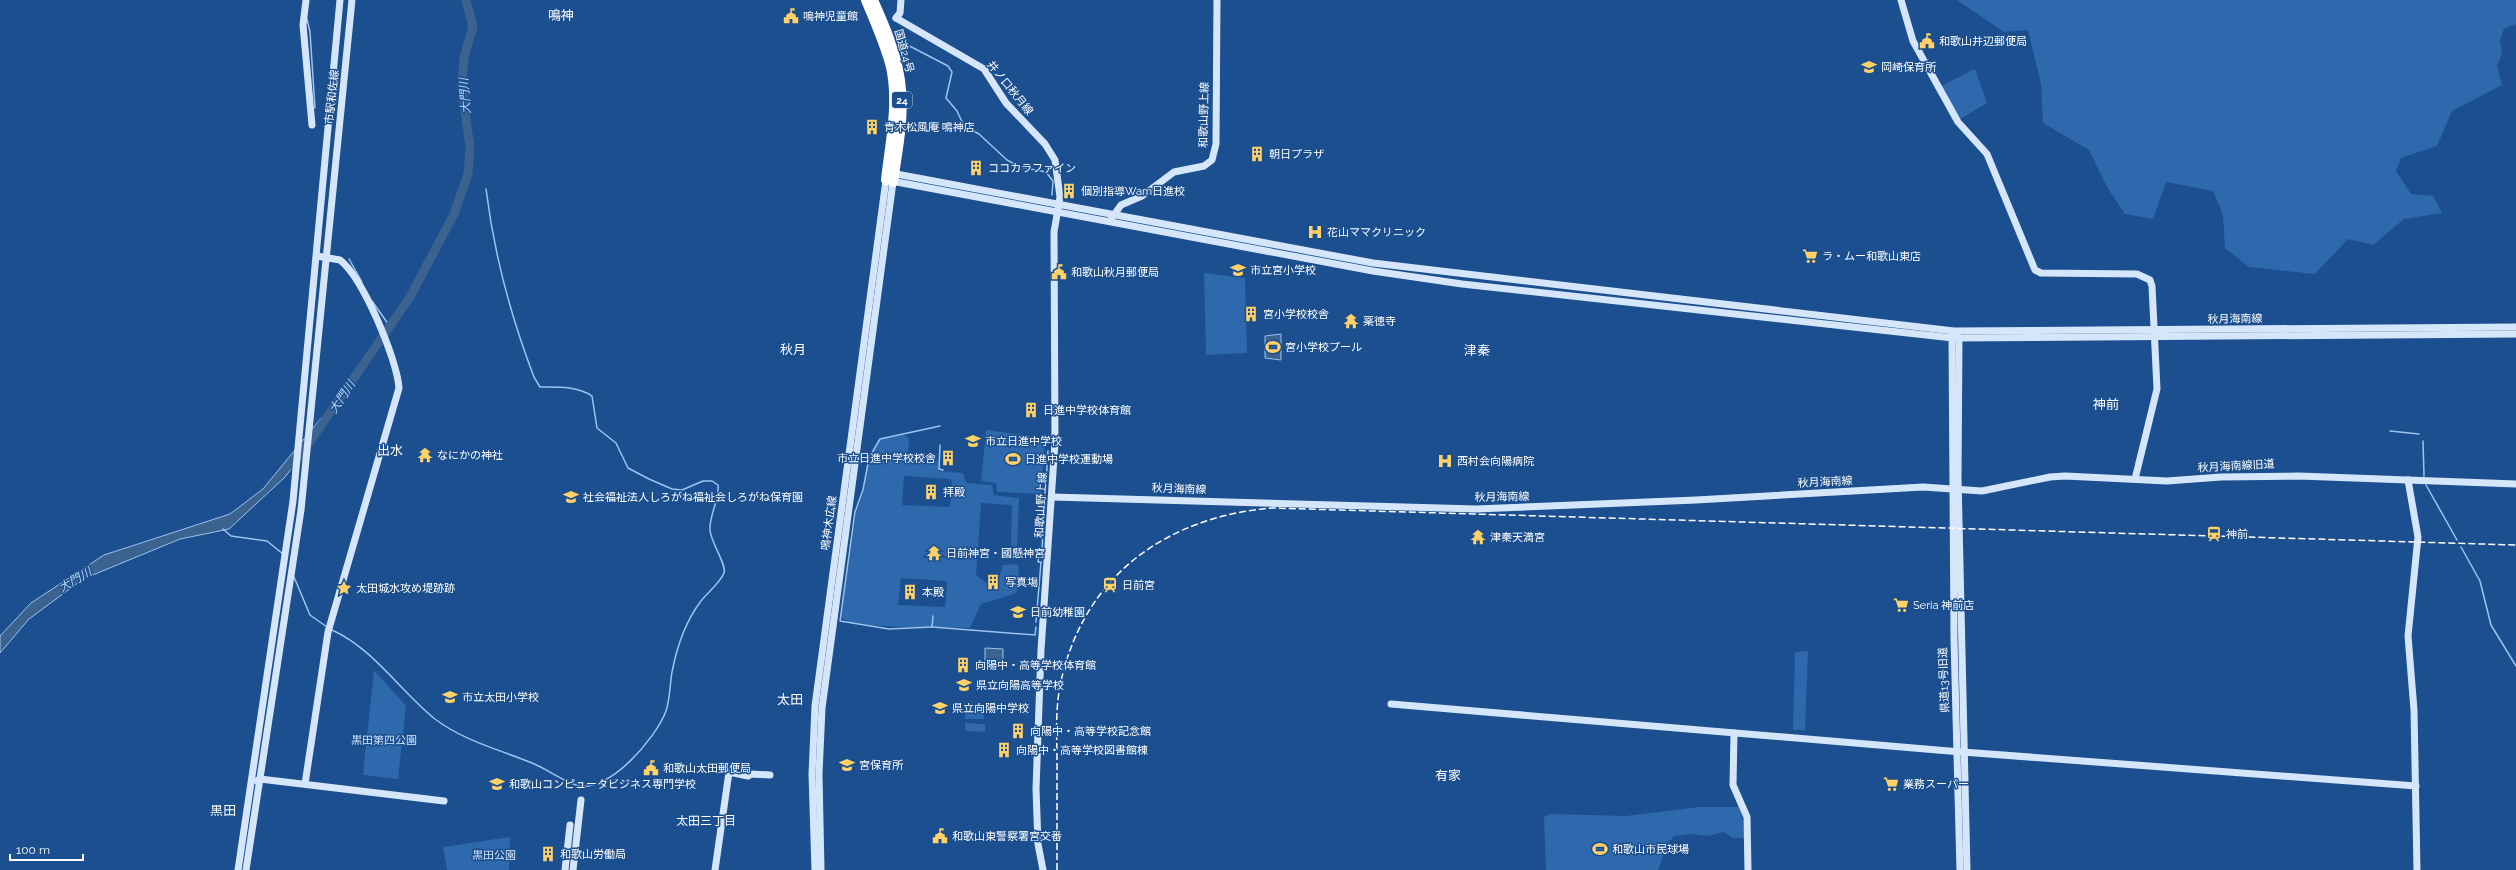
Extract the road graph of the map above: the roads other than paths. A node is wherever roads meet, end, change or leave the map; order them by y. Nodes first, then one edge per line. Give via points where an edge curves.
1 (306, 0) edge
2 (340, 0) edge
3 (352, 0) edge
4 (866, 0) edge
5 (873, 0) edge
6 (902, 0) edge
7 (1217, 0) edge
8 (1901, 0) edge
9 (896, 18) junction
10 (879, 22) junction
11 (312, 125) dead end
12 (890, 177) junction
13 (1057, 209) junction
14 (1111, 219) junction
15 (317, 256) junction
16 (327, 257) junction
17 (2516, 327) edge
18 (1952, 334) junction
19 (2154, 334) junction
20 (2516, 334) edge
21 (1959, 338) junction
22 (2135, 479) junction
23 (2408, 480) junction
24 (2516, 484) edge
25 (1956, 489) junction
26 (1052, 497) junction
27 (1391, 704) dead end
28 (1734, 733) junction
29 (1960, 751) junction
30 (770, 775) dead end
31 (260, 779) junction
32 (251, 783) junction
33 (305, 784) junction
34 (2416, 786) junction
35 (581, 800) dead end
36 (444, 801) dead end
37 (570, 825) dead end
38 (238, 870) edge
39 (246, 870) edge
40 (565, 870) edge
41 (573, 870) edge
42 (715, 870) edge
43 (815, 870) edge
44 (821, 870) edge
45 (1043, 870) edge
46 (1748, 870) edge
47 (1960, 870) edge
48 (1967, 870) edge
49 (2417, 870) edge

1 - 11 street via 303,25
2 - 15 street, 市駅和佐線
3 - 16 street, 市駅和佐線
4 - 10 highway, 国道24号 / 24
5 - 10 highway, 国道24号 / 24
6 - 9 street via 900,13
7 - 14 street, 和歌山野上線 via 1216,144 1212,160 1204,166 1168,175 1142,196 1121,205
8 - 19 street via 1913,41 1958,122 1987,154 2035,270 2041,273 2137,274 2147,277 2152,286
9 - 10 street
9 - 13 street, 井ノ口秋月線 via 984,69 1006,103 1051,152 1055,160 1060,197
10 - 12 highway, 国道24号 / 24 via 897,63 902,90 901,125
12 - 13 street
12 - 43 street, 鳴神木広線 via 815,706 812,774
12 - 44 street, 鳴神木広線 via 822,708 819,774
13 - 14 street
13 - 26 street, 和歌山野上線 via 1053,273 1055,442
14 - 18 street, 秋月海南線 via 1373,263
15 - 16 street
15 - 32 street, 市駅和佐線 via 293,501
16 - 31 street, 市駅和佐線 via 301,510
16 - 33 street via 340,260 347,266 388,344 398,373 398,398 386,430 328,632
17 - 19 street, 秋月海南線
18 - 19 street, 秋月海南線
18 - 21 street
18 - 25 street
19 - 20 street, 秋月海南線
19 - 21 street, 秋月海南線
19 - 22 street via 2157,389
21 - 25 street
22 - 23 street, 秋月海南線旧道 via 2166,481 2261,475
22 - 25 street, 秋月海南線旧道 via 2050,477 1992,491
23 - 24 street, 秋月海南線旧道
23 - 34 street via 2418,537 2408,636
25 - 26 street, 秋月海南線 via 1917,487 1698,500 1476,509
25 - 29 street, 県道13号旧道
26 - 45 street, 和歌山野上線 via 1036,789 1038,844
27 - 28 street
28 - 29 street
28 - 46 street via 1733,785 1747,817
29 - 34 street
29 - 47 street, 県道13号旧道
29 - 48 street, 県道13号旧道
30 - 42 street via 748,776 729,772
31 - 32 street
31 - 33 street
31 - 39 street, 市駅和佐線
32 - 38 street, 市駅和佐線
33 - 36 street
34 - 49 street
35 - 41 street
37 - 40 street

